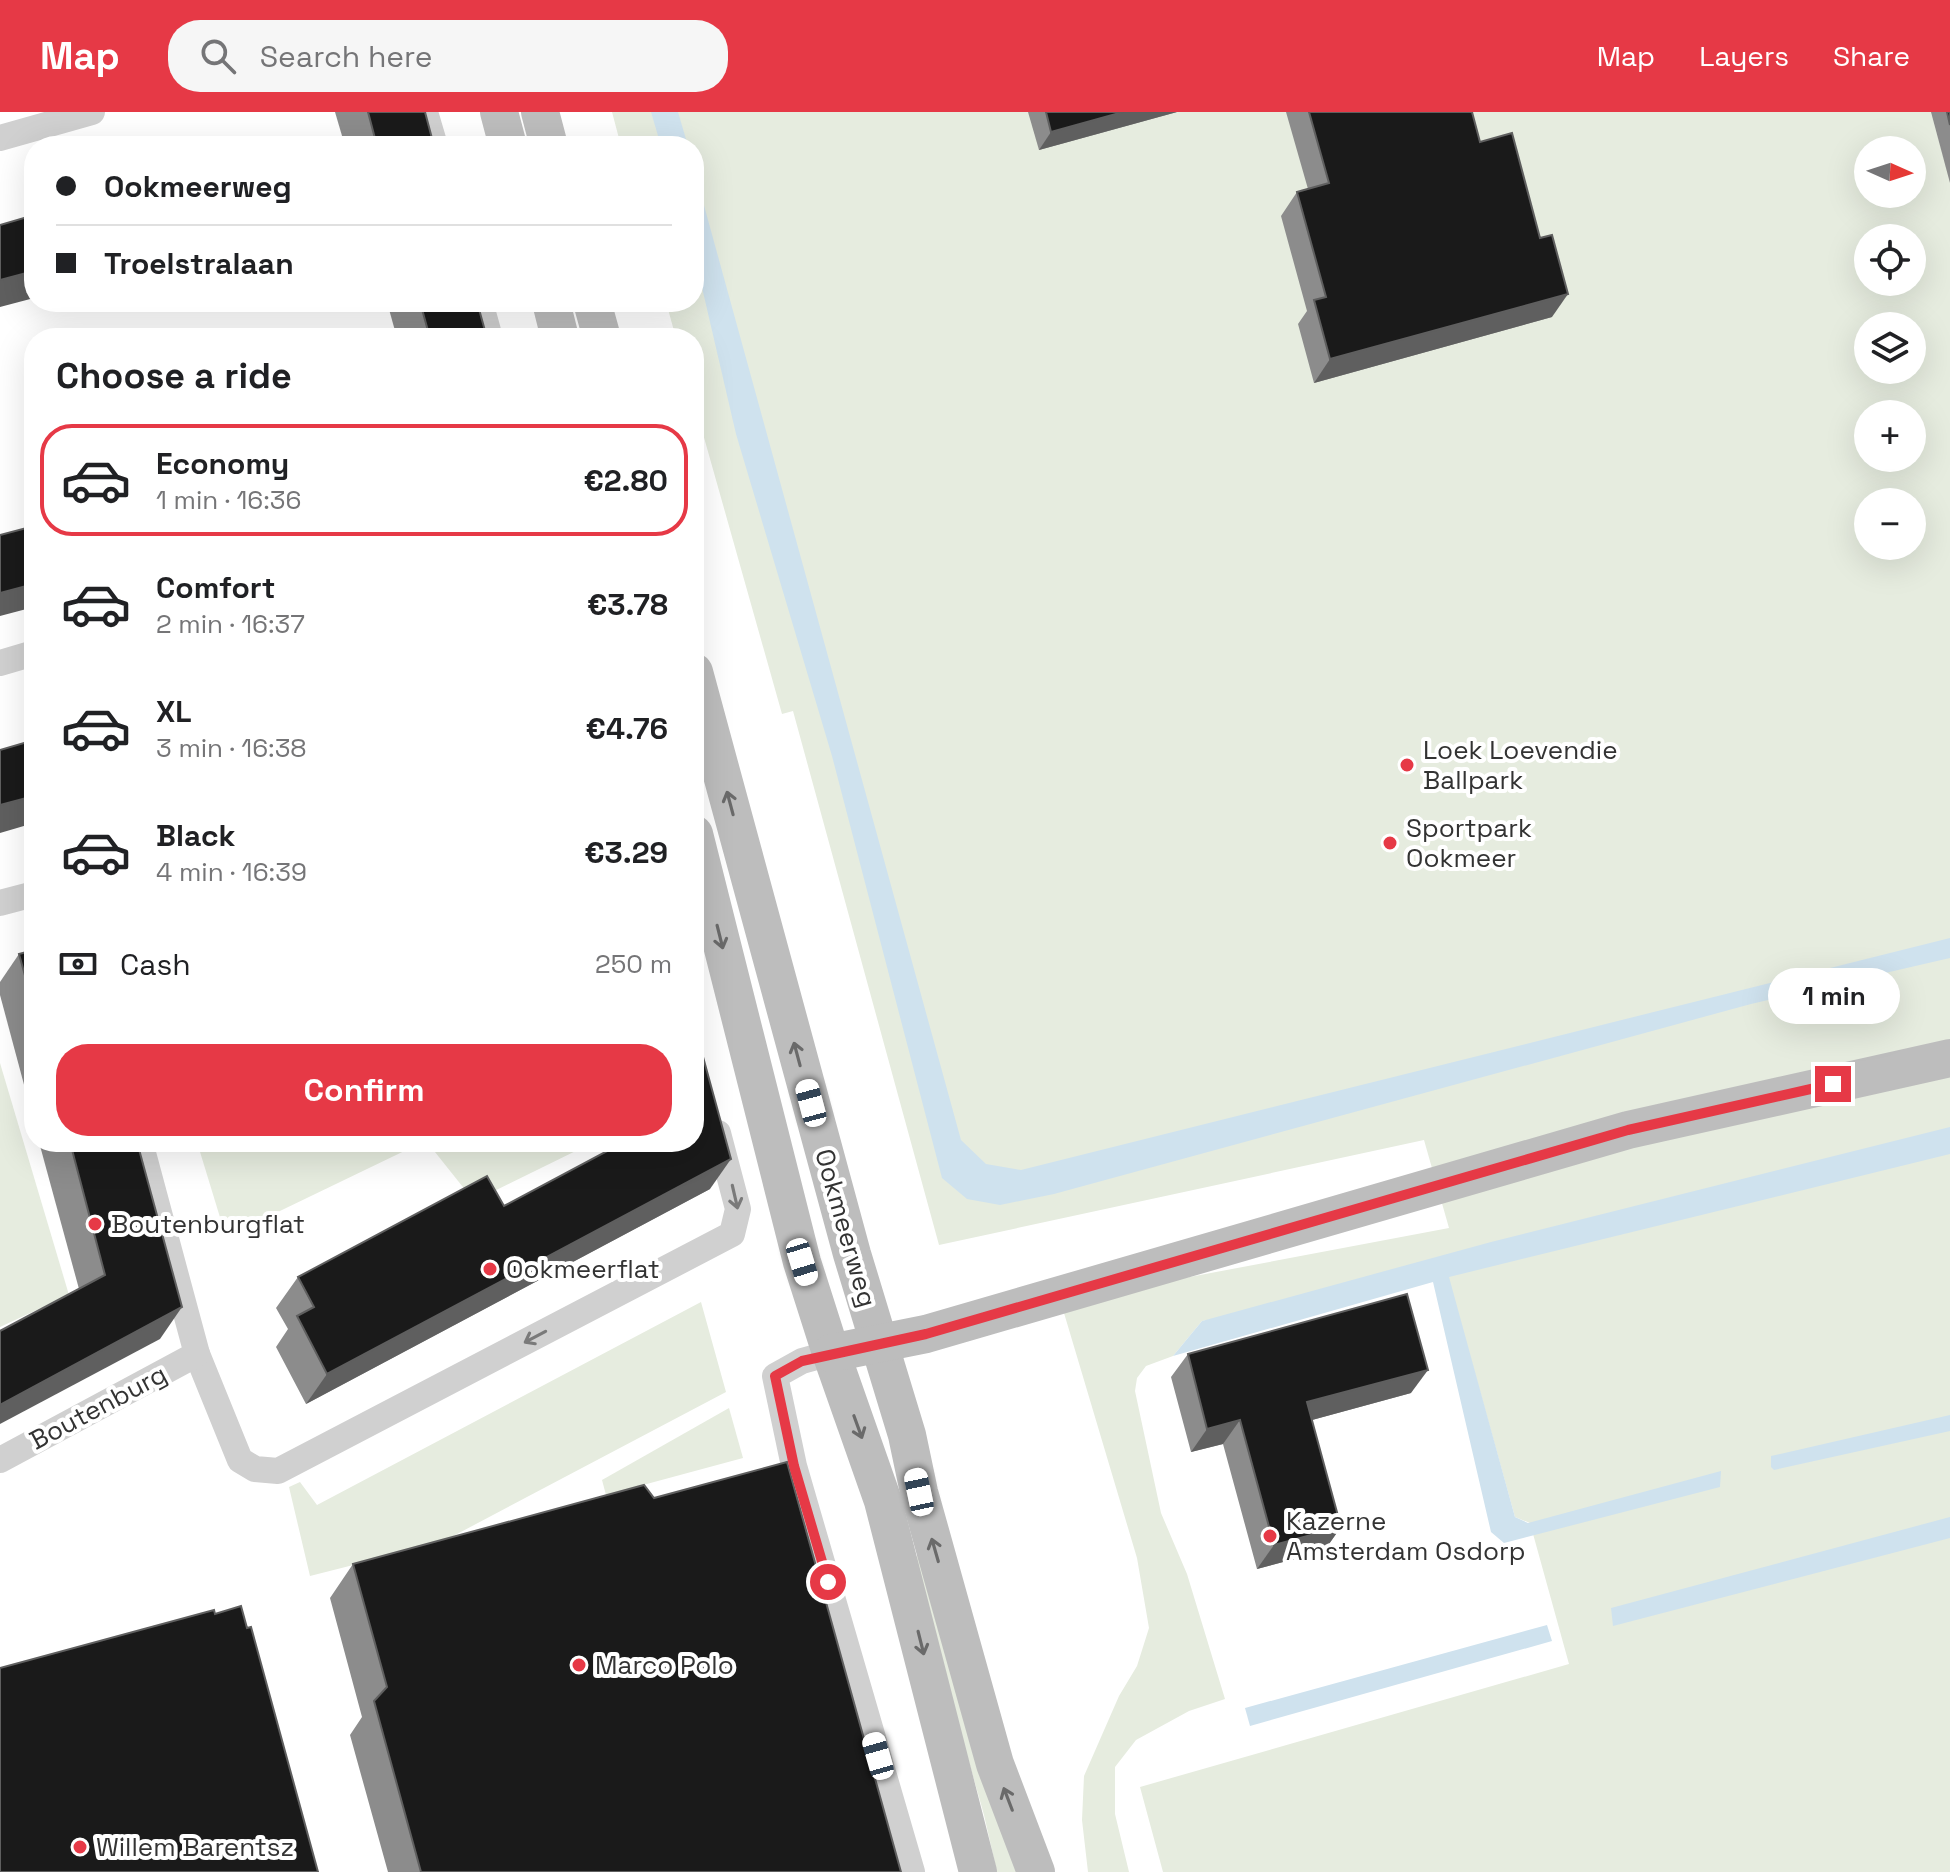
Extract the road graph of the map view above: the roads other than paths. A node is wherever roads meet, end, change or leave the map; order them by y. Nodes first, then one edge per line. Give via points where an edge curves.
1 (92, 112) edge
2 (425, 112) edge
3 (499, 112) edge
4 (540, 112) edge
5 (432, 136) edge
6 (505, 136) edge
7 (546, 136) edge
8 (0, 138) edge
9 (24, 656) edge
10 (0, 663) edge
11 (704, 709) edge
12 (704, 874) edge
13 (24, 897) edge
14 (0, 903) edge
15 (1950, 1058) edge
16 (710, 1102) edge
17 (143, 1152) edge
18 (881, 1344) junction
19 (831, 1353) junction
20 (197, 1354) junction
21 (0, 1460) edge
22 (912, 1872) edge
23 (978, 1872) edge
24 (1036, 1872) edge

1 - 8 street
2 - 5 street
3 - 6 main road
4 - 7 main road
9 - 10 street
18 -> 11 main road, Ookmeerweg
12 -> 19 main road, Ookmeerweg via 799,1251
13 - 14 street
15 - 18 main road via 1628,1130
16 -> 20 street, Boutenburg via 738,1209 732,1234 278,1471 255,1469 240,1460
17 - 20 street, Boutenburg
18 - 19 main road
24 -> 18 main road, Ookmeerweg via 995,1764
19 - 22 street via 775,1376 794,1466
19 -> 23 main road, Ookmeerweg via 883,1501
20 - 21 street, Boutenburg

